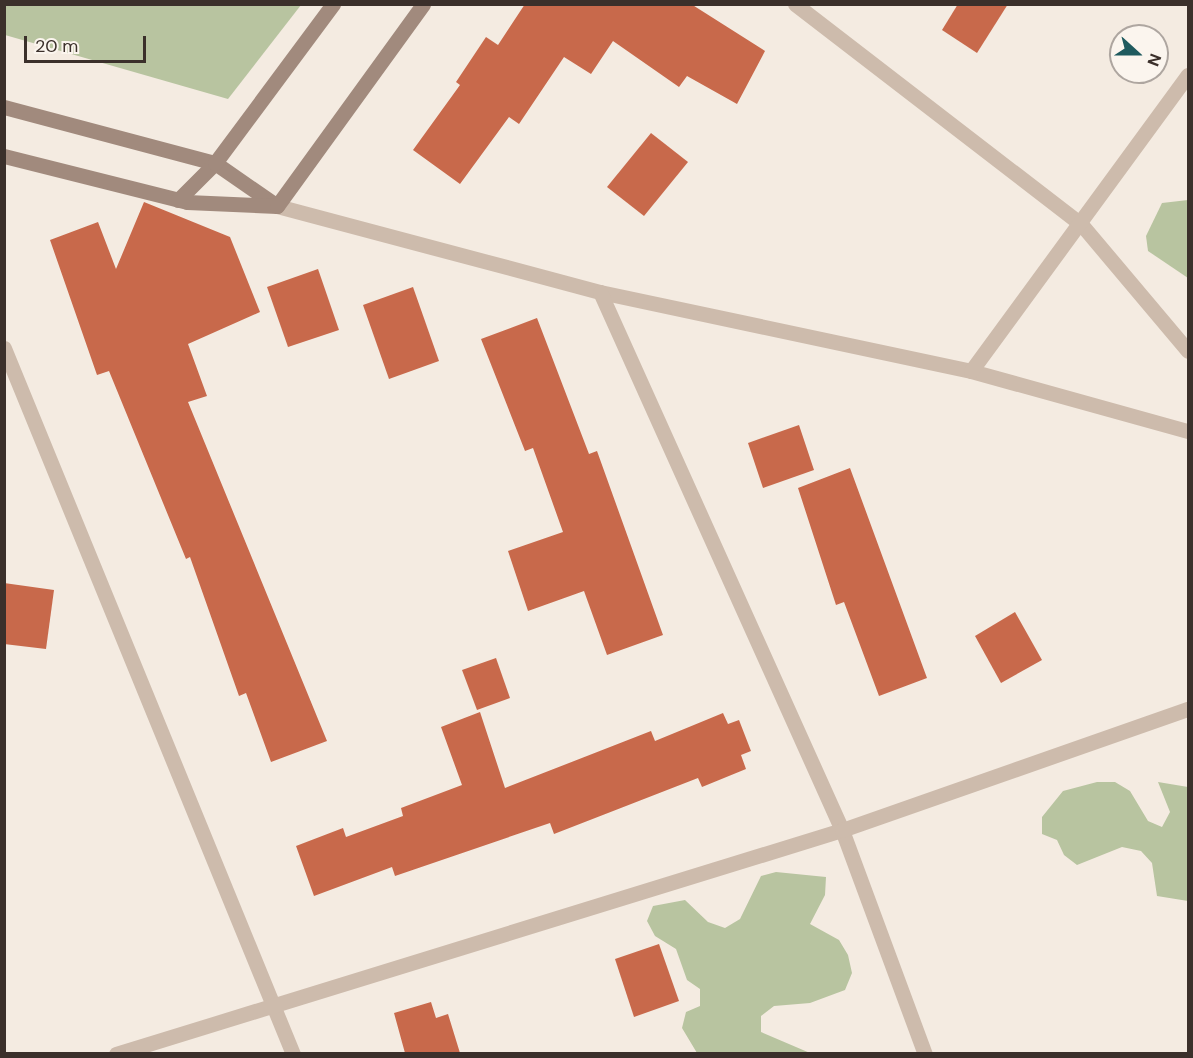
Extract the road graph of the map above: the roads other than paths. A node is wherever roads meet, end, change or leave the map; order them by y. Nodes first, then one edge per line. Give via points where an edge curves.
1 (333, 4) edge
2 (423, 4) edge
3 (795, 4) edge
4 (1188, 75) edge
5 (4, 107) edge
6 (4, 156) edge
7 (215, 163) junction
8 (178, 200) junction
9 (277, 206) junction
10 (1081, 224) junction
11 (600, 292) junction
12 (4, 348) edge
13 (1188, 351) edge
14 (971, 371) junction
15 (1188, 431) edge
16 (1188, 709) edge
17 (842, 830) junction
18 (272, 1004) junction
19 (116, 1053) edge
20 (293, 1053) edge
21 (925, 1053) edge

1 - 7 street
2 - 9 street
3 - 10 street
4 - 10 street
5 - 7 street
6 - 8 street
7 - 8 street
7 - 9 street
8 - 9 street
9 - 11 street
10 - 13 street
10 - 14 street
11 - 14 street
11 - 17 street
12 - 18 street
14 - 15 street
16 - 17 street
17 - 18 street
17 - 21 street
18 - 19 street
18 - 20 street

